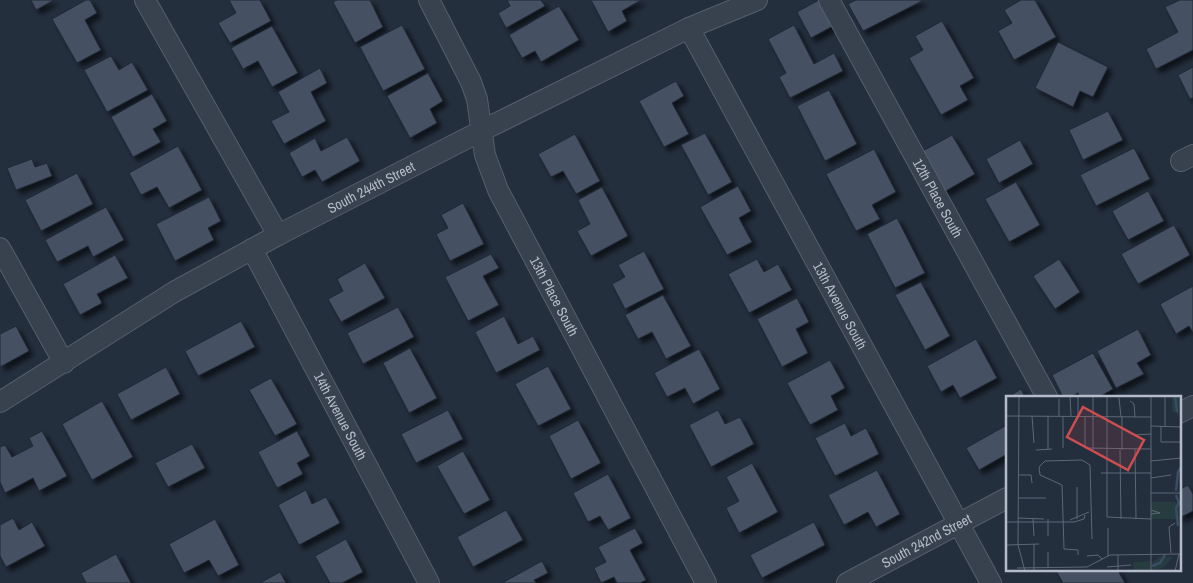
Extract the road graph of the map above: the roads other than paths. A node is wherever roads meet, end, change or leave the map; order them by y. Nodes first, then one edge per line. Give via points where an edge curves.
1 (145, 0) edge
2 (429, 0) edge
3 (757, 0) edge
4 (829, 0) edge
5 (689, 28) junction
6 (481, 131) junction
7 (278, 235) junction
8 (0, 248) edge
9 (252, 249) junction
10 (64, 363) junction
11 (1045, 396) edge
12 (0, 402) edge
13 (1193, 406) edge
14 (1180, 412) edge
15 (1006, 499) edge
16 (958, 523) junction
17 (429, 583) edge
18 (706, 583) edge
19 (847, 583) edge
20 (991, 583) edge

1 - 7 street
2 - 6 street, 13th Place South via 471,82
3 - 5 street, South 244th Street
4 - 11 street, 12th Place South
5 - 6 street, South 244th Street
5 - 16 street, 13th Avenue South
6 - 7 street, South 244th Street
6 - 18 street, 13th Place South via 485,156 498,190
7 - 9 street, South 244th Street
8 - 10 street
9 - 10 street, South 244th Street via 174,292
9 - 17 street, 14th Avenue South
10 - 12 street, South 244th Street
13 - 14 street
15 - 16 street, South 242nd Street
16 - 19 street, South 242nd Street
16 - 20 street, 13th Avenue South

